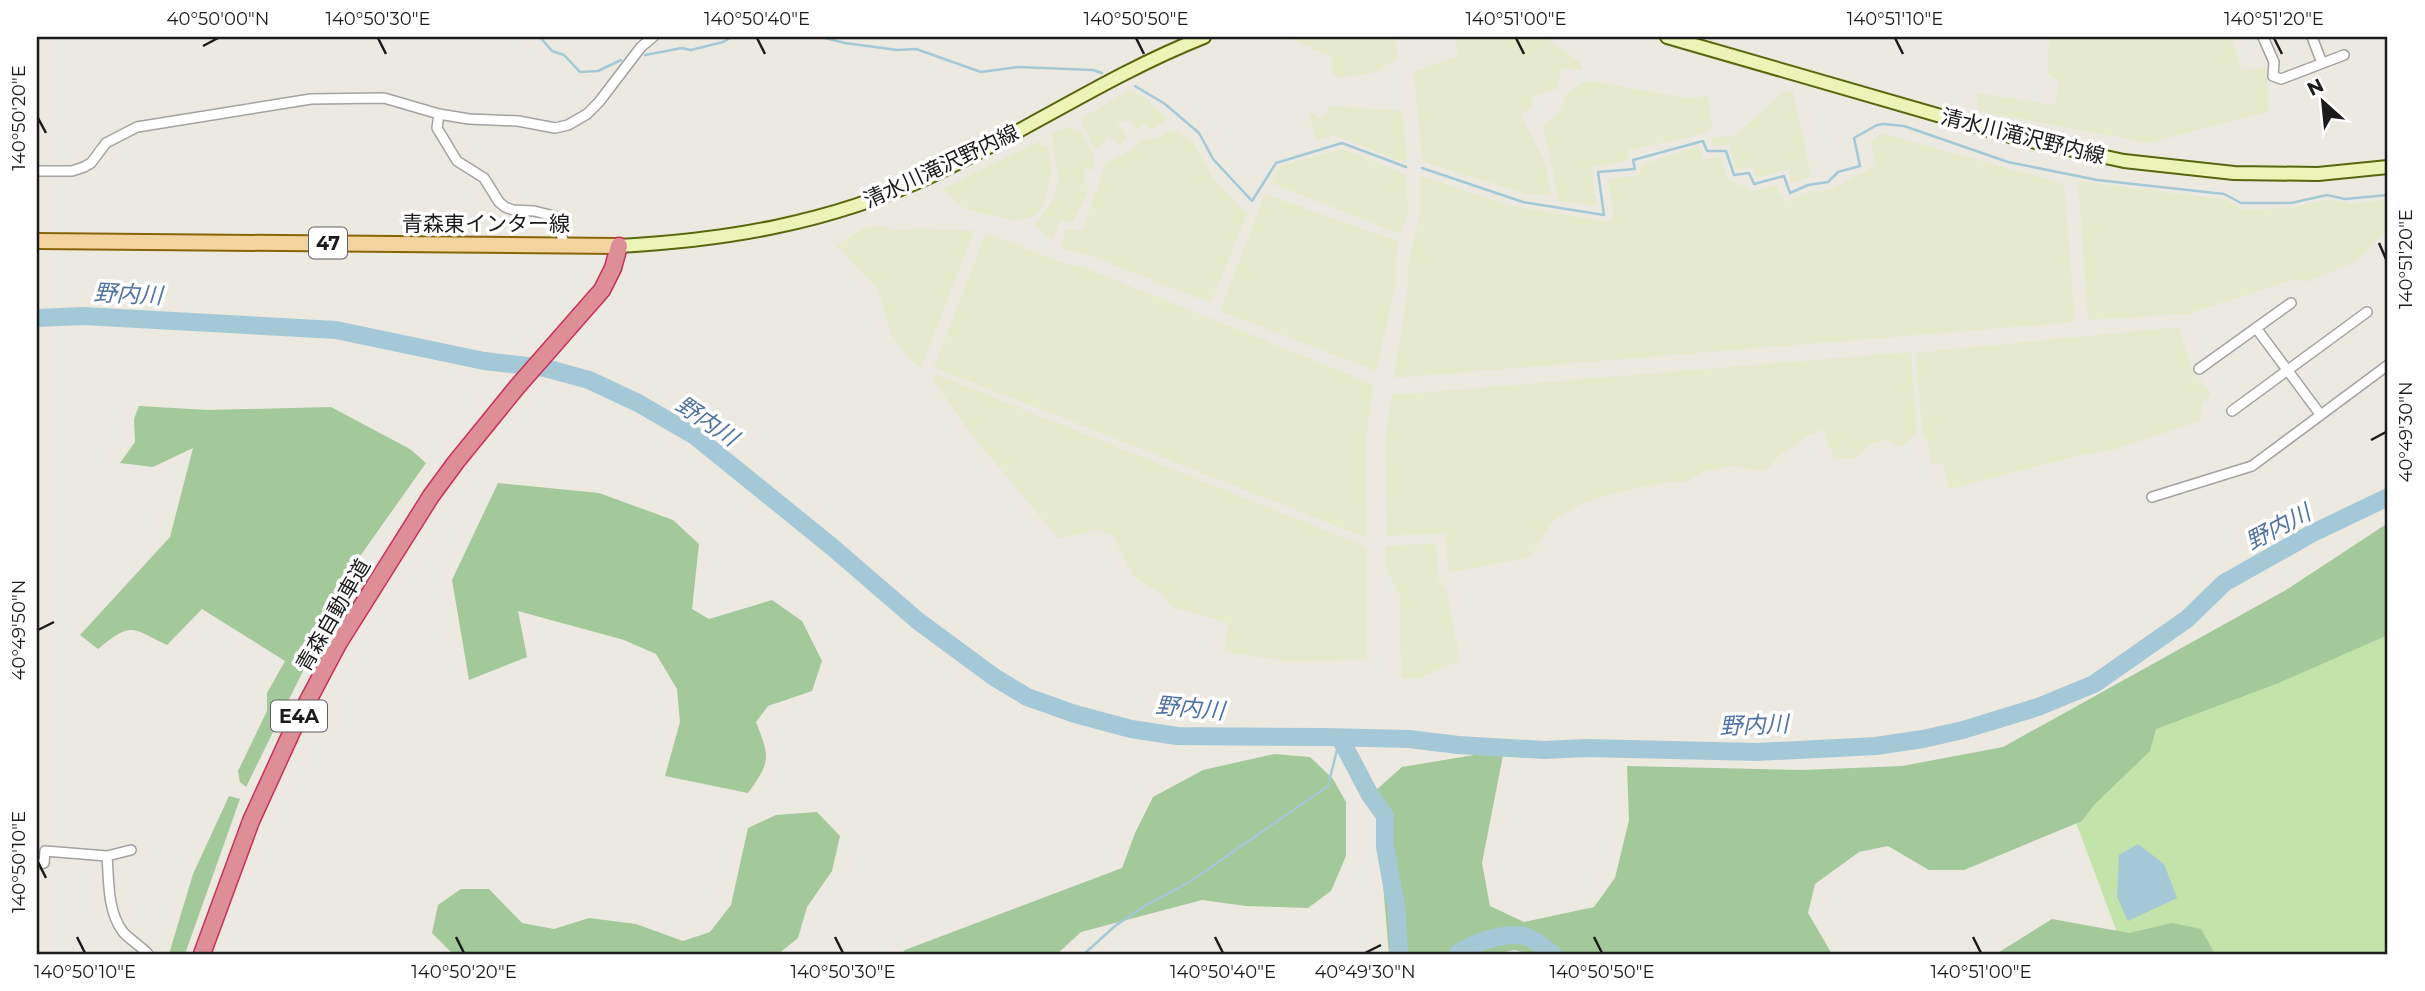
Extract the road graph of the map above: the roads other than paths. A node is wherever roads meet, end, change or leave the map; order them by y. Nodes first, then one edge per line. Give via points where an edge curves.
1 (653, 37) edge
2 (1204, 37) edge
3 (1667, 37) edge
4 (2263, 37) edge
5 (2312, 37) edge
6 (2344, 55) dead end
7 (2322, 63) junction
8 (439, 114) junction
9 (2388, 167) edge
10 (37, 172) edge
11 (37, 241) edge
12 (565, 245) junction
13 (619, 246) junction
14 (2291, 303) dead end
15 (2367, 312) dead end
16 (2256, 328) junction
17 (2388, 365) edge
18 (2199, 369) dead end
19 (2288, 370) junction
20 (2232, 411) dead end
21 (2320, 414) junction
22 (2152, 497) dead end
23 (131, 850) dead end
24 (107, 856) junction
25 (37, 864) edge
26 (148, 954) edge
27 (202, 954) edge

1 - 8 street via 599,102 568,125 555,128
2 - 13 main road, 清水川滝沢野内線 via 981,152 877,199 753,233
3 - 9 main road, 清水川滝沢野内線 via 2017,138 2123,162 2234,173 2318,174
4 - 7 street via 2274,62 2273,76 2281,79
5 - 7 street
6 - 7 street
8 - 10 street via 384,98 311,99 137,127 106,143 84,167
8 - 12 street via 437,128 457,161 484,178 505,207 554,216
11 - 12 main road, 青森東インター線 / 47
12 - 13 main road, 青森東インター線 / 47
13 - 27 highway, 青森自動車道 / E4A via 607,282 456,462 338,644 251,821
14 - 16 street
15 - 19 street
16 - 18 street
16 - 19 street
17 - 21 street
19 - 20 street
19 - 21 street
21 - 22 street via 2252,466
23 - 24 street
24 - 25 street via 45,851 44,863
24 - 26 street via 114,913 123,931

